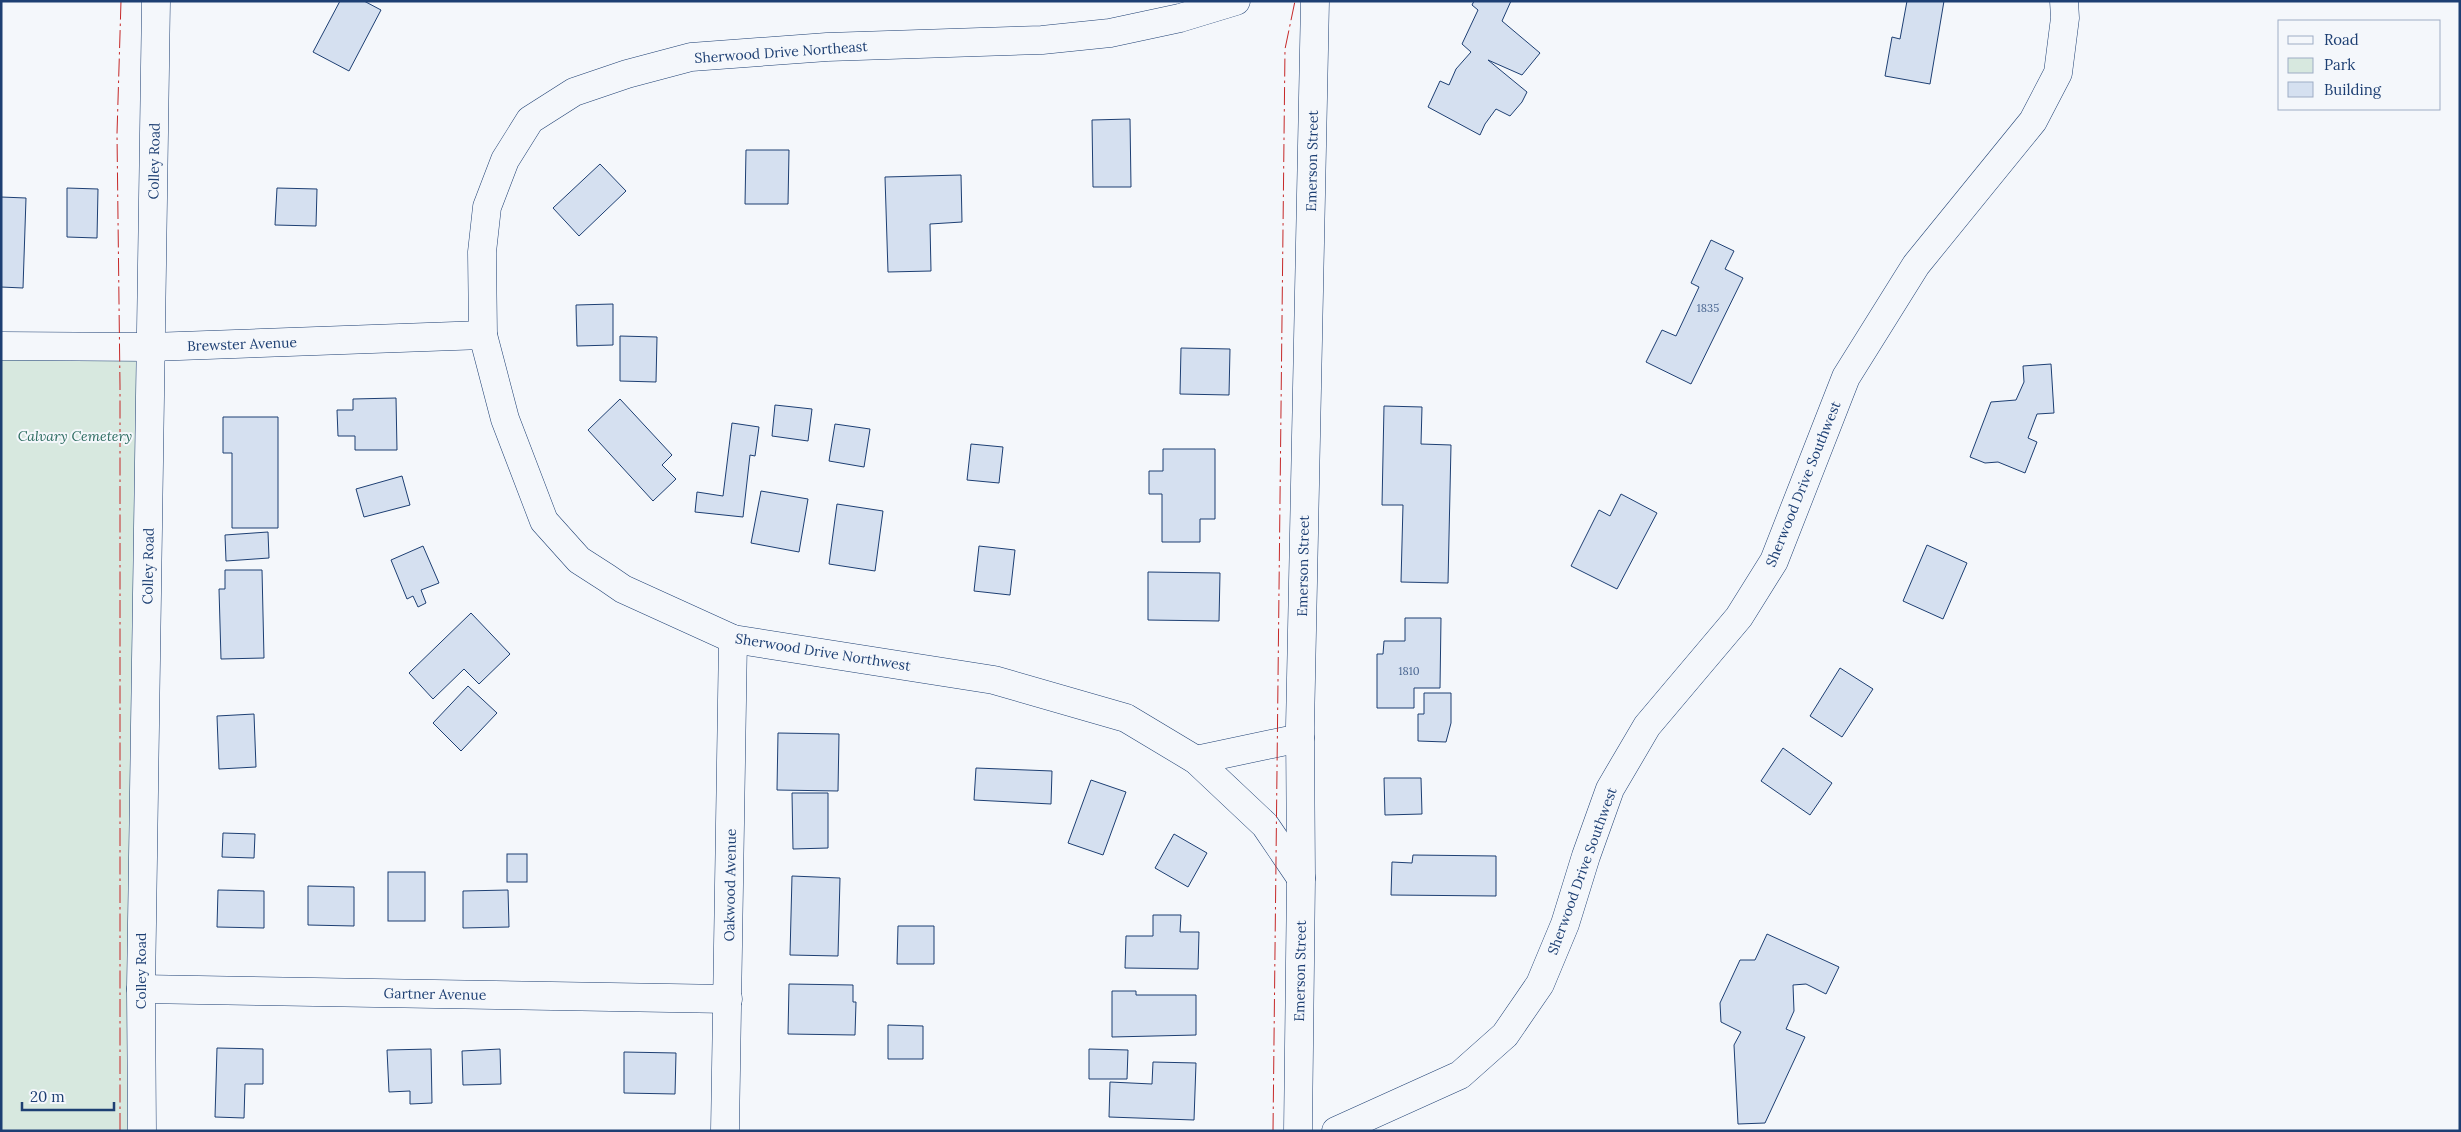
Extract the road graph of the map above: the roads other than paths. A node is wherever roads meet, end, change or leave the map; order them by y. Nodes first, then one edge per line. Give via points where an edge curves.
1 (156, 1) edge
2 (1236, 1) edge
3 (1315, 1) edge
4 (2064, 1) edge
5 (483, 335) junction
6 (1, 346) edge
7 (151, 348) junction
8 (734, 639) junction
9 (1300, 738) junction
10 (1196, 760) junction
11 (1302, 878) junction
12 (141, 988) junction
13 (728, 999) junction
14 (142, 1131) edge
15 (725, 1131) edge
16 (1298, 1131) edge
17 (1336, 1131) edge

1 - 7 street, Colley Road
2 - 5 street, Sherwood Drive Northeast via 1180,18 1110,33 1042,40 827,47 691,57 574,92 530,120 502,168 487,207 482,252
3 - 9 street, Emerson Street
4 - 17 street, Sherwood Drive Southwest via 2058,72 2033,121 1916,264 1846,377 1774,561 1738,617 1648,726 1610,789 1565,924 1540,984 1505,1036 1460,1075
5 - 7 street, Brewster Avenue
5 - 8 street, Sherwood Drive Northwest via 505,419 544,521 579,560 623,589
6 - 7 street, Brewster Avenue
7 - 12 street, Colley Road
8 - 10 street, Sherwood Drive Northwest via 994,680 1126,718
8 - 13 street, Oakwood Avenue
9 - 10 street
9 - 11 street, Emerson Street
10 - 11 street, Sherwood Drive Northwest via 1265,825
11 - 16 street, Emerson Street
12 - 13 street, Gartner Avenue
12 - 14 street, Colley Road
13 - 15 street, Oakwood Avenue

